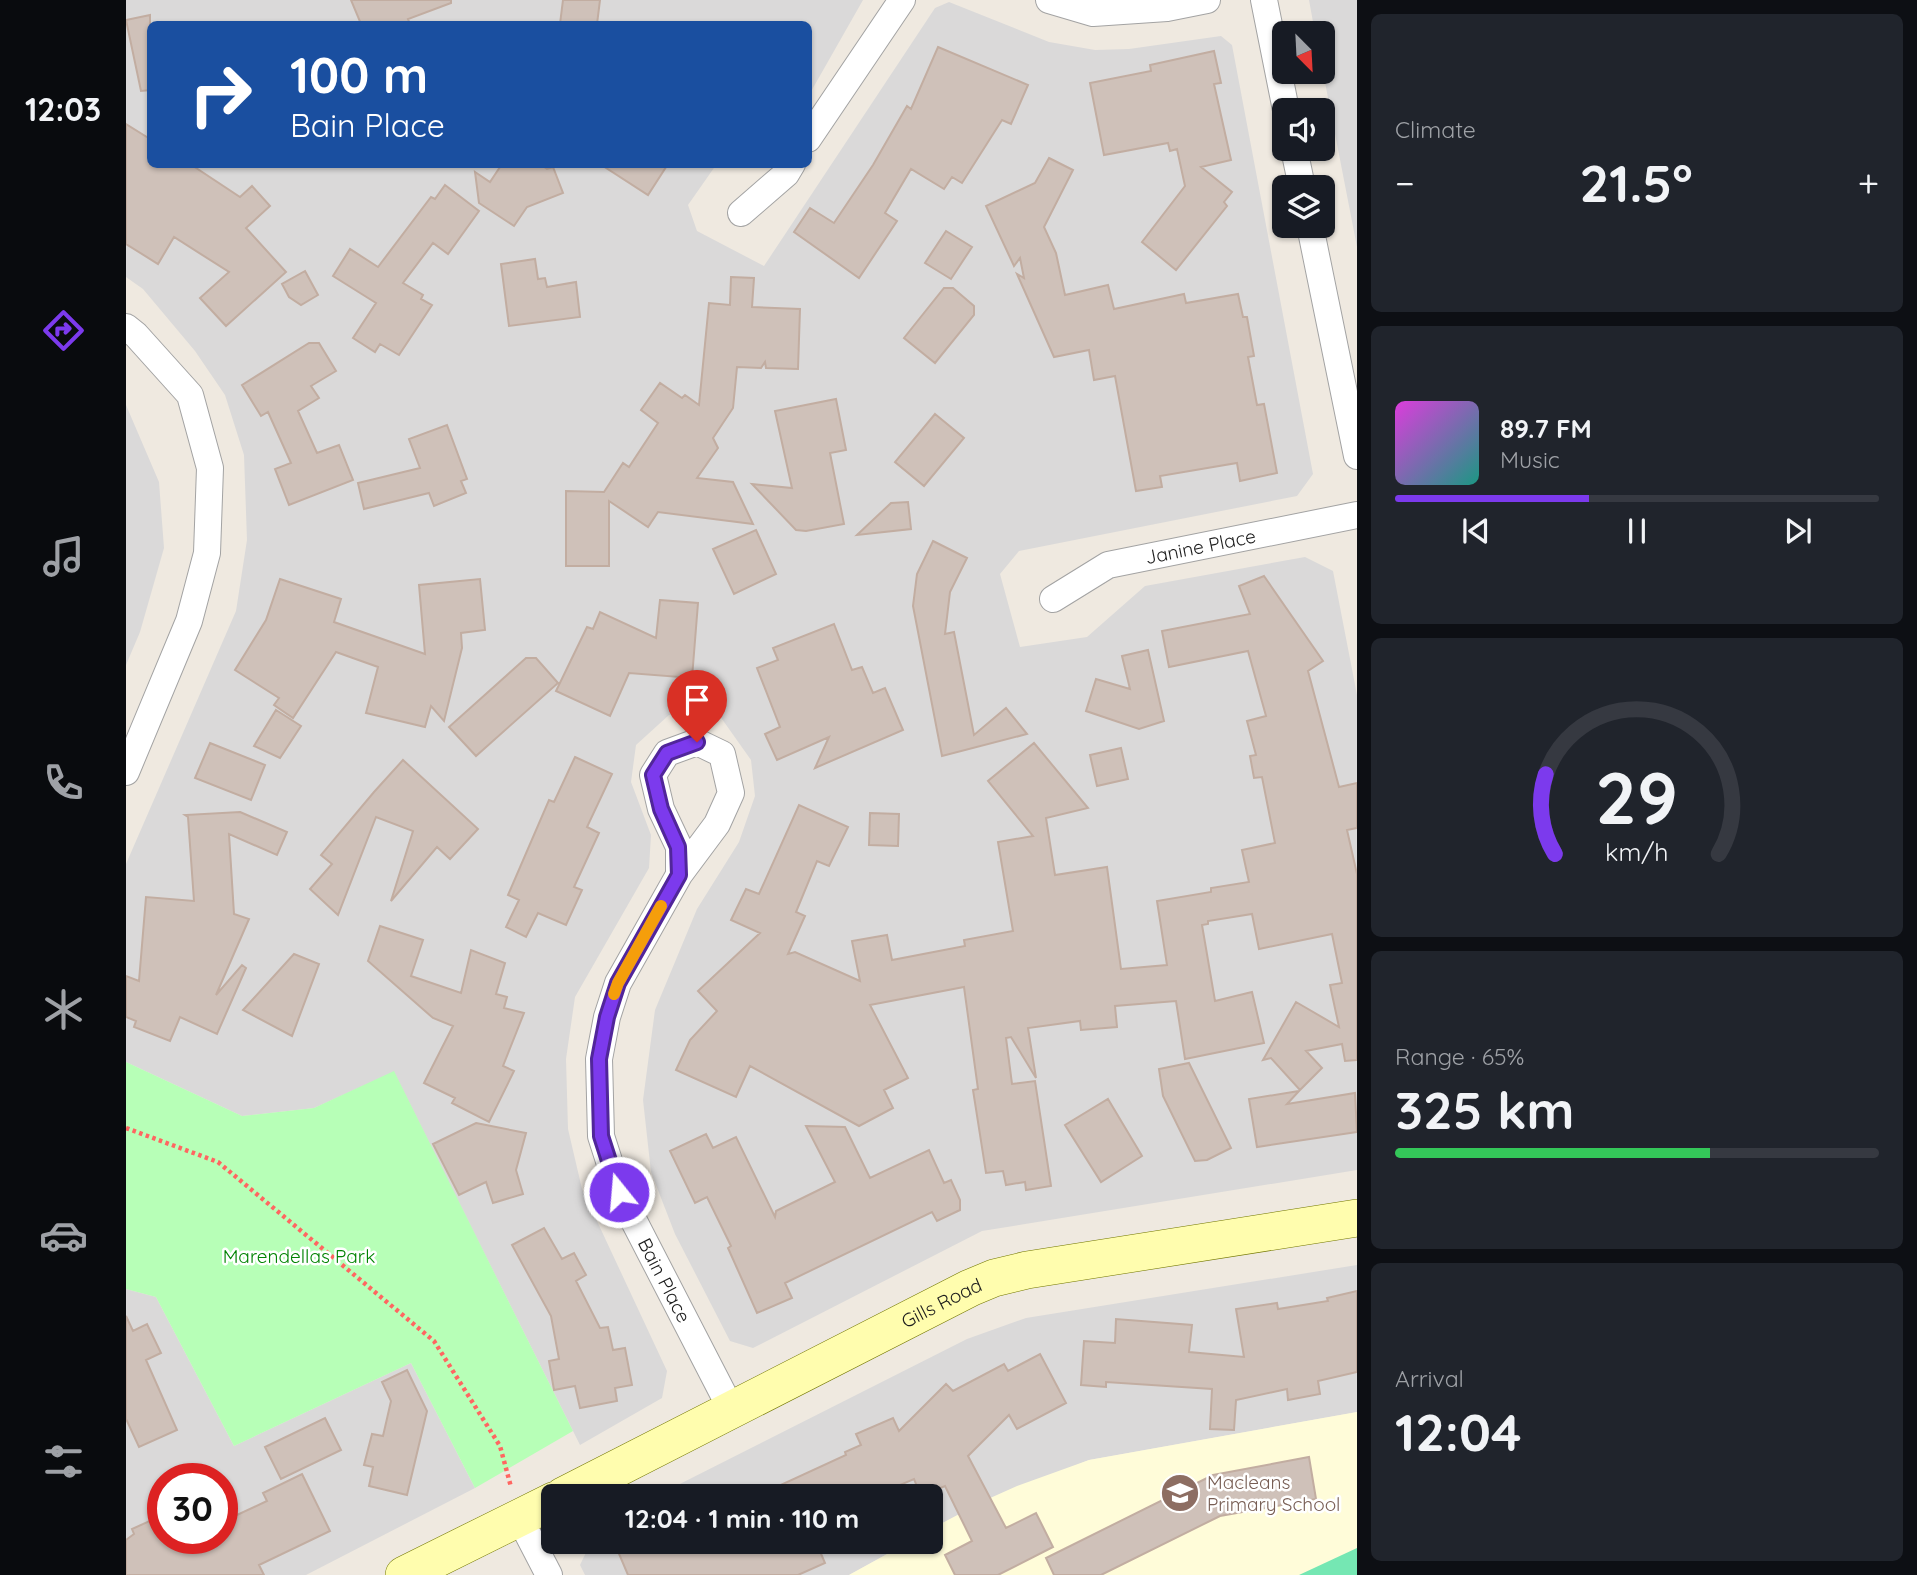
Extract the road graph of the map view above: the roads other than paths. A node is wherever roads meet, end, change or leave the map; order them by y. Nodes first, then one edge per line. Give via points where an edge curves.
1 (902, 0) edge
2 (1049, 0) edge
3 (1207, 0) edge
4 (1264, 0) edge
5 (1284, 98) edge
6 (812, 133) edge
7 (790, 168) edge
8 (740, 213) dead end
9 (1312, 238) edge
10 (126, 327) edge
11 (1357, 456) edge
12 (1357, 515) edge
13 (1053, 599) dead end
14 (126, 772) edge
15 (679, 875) dead end
16 (1357, 1218) edge
17 (732, 1409) junction
18 (586, 1484) edge
19 (541, 1507) edge
20 (520, 1518) junction
21 (404, 1575) edge
22 (549, 1575) edge

1 - 6 street
2 - 3 street via 1093,13
4 - 5 street
7 - 8 street
9 - 11 street
10 - 14 street via 190,395 210,468 207,553 189,621
12 - 13 street, Janine Place via 1108,565
15 - 17 street, Bain Place via 618,983 607,1017 599,1059 601,1136 619,1192
16 - 17 street, Gills Road via 994,1278
17 - 18 street, Gills Road
19 - 20 street
20 - 21 street
20 - 22 street

